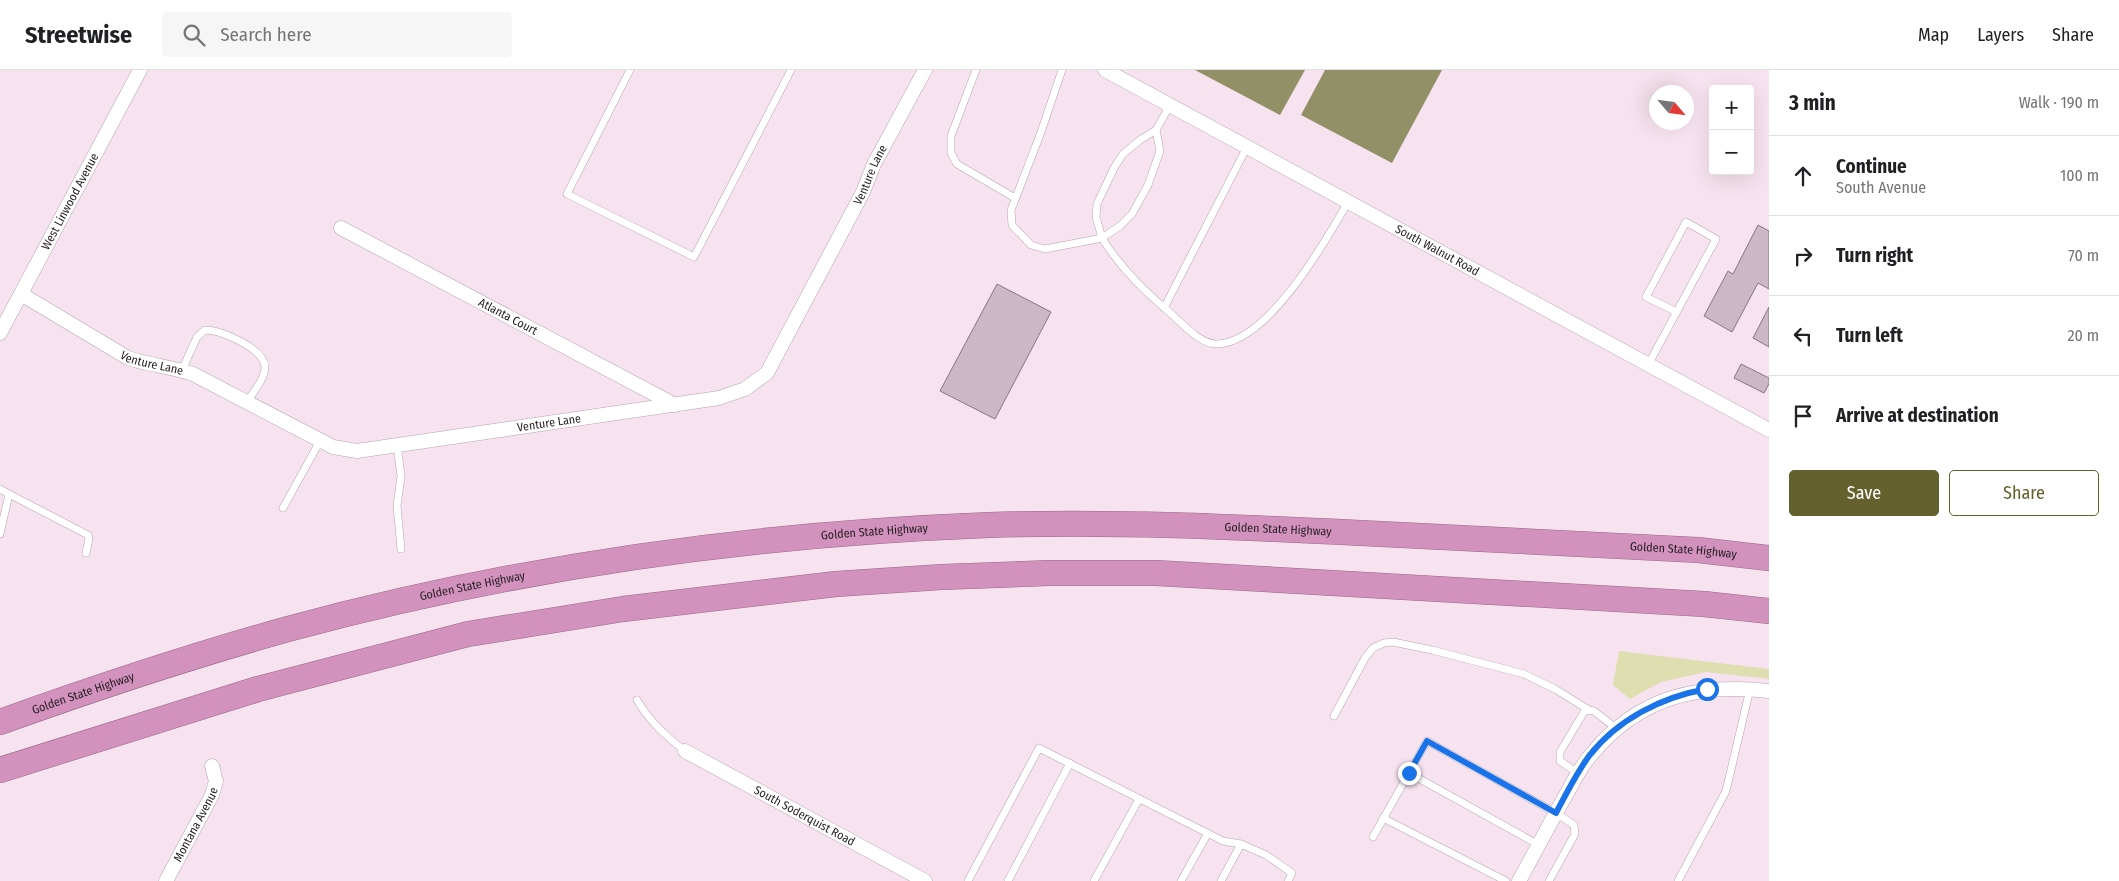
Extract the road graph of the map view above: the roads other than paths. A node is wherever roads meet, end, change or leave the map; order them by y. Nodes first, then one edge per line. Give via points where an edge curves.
1 (140, 70) edge
2 (630, 70) edge
3 (791, 70) edge
4 (925, 70) edge
5 (976, 70) edge
6 (1062, 70) edge
7 (1105, 70) edge
8 (1170, 105) junction
9 (1156, 130) junction
10 (1246, 147) junction
11 (1015, 198) junction
12 (1348, 202) junction
13 (341, 228) dead end
14 (1102, 238) junction
15 (21, 294) junction
16 (1164, 308) junction
17 (1676, 312) junction
18 (0, 332) edge
19 (1648, 365) junction
20 (182, 370) junction
21 (247, 402) junction
22 (675, 405) junction
23 (1769, 430) edge
24 (320, 441) junction
25 (397, 445) junction
26 (0, 489) edge
27 (9, 494) junction
28 (283, 508) dead end
29 (0, 534) edge
30 (401, 550) dead end
31 (86, 553) dead end
32 (1769, 558) edge
33 (1769, 611) edge
34 (1750, 689) junction
35 (1769, 691) edge
36 (637, 700) dead end
37 (1589, 710) junction
38 (1334, 716) dead end
39 (0, 722) edge
40 (1617, 729) junction
41 (685, 751) joint
42 (1070, 764) junction
43 (212, 766) dead end
44 (0, 770) edge
45 (1578, 772) junction
46 (1409, 773) junction
47 (1139, 800) junction
48 (1556, 813) junction
49 (1383, 818) junction
50 (1208, 833) junction
51 (1373, 837) dead end
52 (1241, 844) junction
53 (1539, 845) junction
54 (920, 880) edge
55 (166, 881) edge
56 (968, 881) edge
57 (1008, 881) edge
58 (1094, 881) edge
59 (1181, 881) edge
60 (1221, 881) edge
61 (1288, 881) edge
62 (1506, 881) edge
63 (1519, 881) edge
64 (1548, 881) edge
65 (1678, 881) edge

1 - 15 street, West Linwood Avenue
2 - 3 lane via 567,194 694,257
4 - 22 street, Venture Lane via 767,373 745,389 719,398
5 - 11 lane via 951,136 951,153 957,164
6 - 11 lane
7 - 8 street, South Walnut Road
8 - 9 lane
8 - 10 street, South Walnut Road
9 - 14 lane via 1160,151 1148,185 1132,214
9 - 14 lane via 1123,154 1114,168 1097,204 1096,217
10 - 12 street, South Walnut Road
10 - 16 lane
11 - 14 lane via 1011,210 1012,225 1031,245 1045,249
12 - 16 lane via 1308,268 1256,328 1217,344 1201,339
12 - 19 street, South Walnut Road
13 - 22 street, Atlanta Court
14 - 16 lane via 1148,294
15 - 18 street, West Linwood Avenue
15 - 20 street, Venture Lane via 128,358
17 - 17 lane via 1716,239 1686,222 1646,297
17 - 19 lane
19 - 23 street, South Walnut Road
20 - 21 street, Venture Lane
20 - 21 lane via 197,337 205,330 214,329 253,349 265,366
21 - 24 street, Venture Lane
22 - 25 street, Venture Lane
24 - 25 street, Venture Lane via 350,451
24 - 28 lane
25 - 30 lane via 401,476 397,506
26 - 27 lane
27 - 29 lane
27 - 31 lane via 88,536
32 - 39 highway, Golden State Highway via 1698,550 1209,525 1100,523 881,530 772,540 610,561 484,584 342,616 184,659
33 - 44 highway via 1165,574 942,576 836,584 623,609 468,634 258,689
34 - 35 street
34 - 40 street via 1715,688 1681,694 1652,706
34 - 65 lane via 1726,791
36 - 41 lane via 644,713
37 - 38 lane via 1524,674 1393,642 1378,645 1365,658
37 - 40 lane
37 - 45 lane via 1581,715 1558,758
40 - 45 street
41 - 54 street, South Soderquist Road
42 - 47 lane
42 - 56 lane via 1039,748
42 - 57 lane
43 - 55 street, Montana Avenue via 216,781 212,795
45 - 48 street
46 - 48 lane via 1427,741
46 - 49 lane
46 - 53 lane
47 - 50 lane
47 - 58 lane
48 - 53 street
48 - 64 lane via 1576,829
49 - 51 lane
49 - 62 lane
50 - 52 lane via 1223,841
50 - 59 lane
52 - 60 lane
52 - 61 lane via 1266,855 1292,873
53 - 63 street

